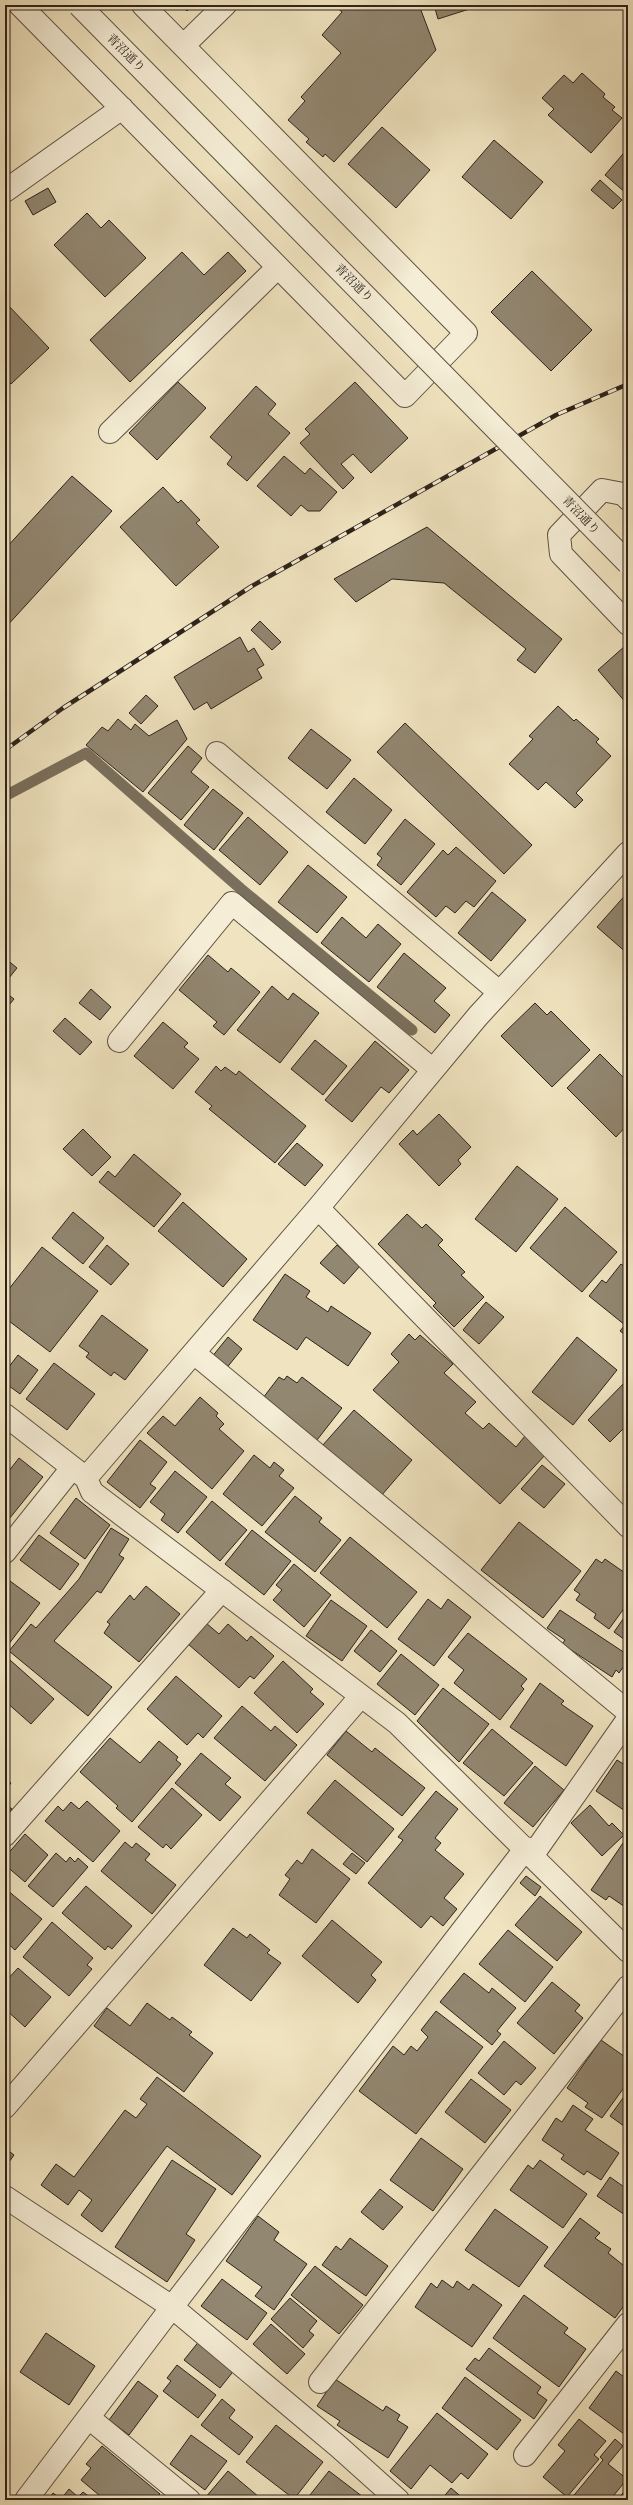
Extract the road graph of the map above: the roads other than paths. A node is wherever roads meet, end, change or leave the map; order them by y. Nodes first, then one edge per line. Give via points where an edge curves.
1 (20, 5) edge
2 (79, 5) edge
3 (143, 5) edge
4 (224, 5) edge
5 (184, 45) junction
6 (122, 108) junction
7 (5, 191) edge
8 (278, 267) junction
9 (110, 432) dead end
10 (628, 499) edge
11 (628, 563) edge
12 (628, 624) edge
13 (217, 753) dead end
14 (628, 853) edge
15 (499, 992) junction
16 (119, 1042) dead end
17 (432, 1070) junction
18 (318, 1208) junction
19 (194, 1353) junction
20 (5, 1415) edge
21 (79, 1473) junction
22 (628, 1526) edge
23 (5, 1552) edge
24 (222, 1590) junction
25 (361, 1696) junction
26 (628, 1712) edge
27 (628, 1719) edge
28 (5, 1835) edge
29 (529, 1852) junction
30 (628, 1952) edge
31 (628, 1987) edge
32 (5, 2108) edge
33 (5, 2197) edge
34 (172, 2307) junction
35 (628, 2324) edge
36 (320, 2382) dead end
37 (89, 2418) junction
38 (525, 2455) dead end
39 (26, 2500) edge
40 (189, 2500) edge
41 (398, 2500) edge

1 - 6 street
2 - 11 street, 青沼通り, bridge
3 - 5 street
4 - 5 street
5 - 8 street via 466,333 405,396
6 - 7 street
6 - 8 street
8 - 9 street
10 - 12 street via 623,494 602,490 559,535 561,554
13 - 15 street
14 - 15 street
15 - 17 street
16 - 17 street via 232,903
17 - 18 street
18 - 19 street
18 - 22 street
19 - 21 street
19 - 26 street
20 - 21 street
21 - 23 street
21 - 24 street via 92,1492
24 - 25 street
24 - 28 street
25 - 29 street via 397,1723
25 - 32 street
27 - 29 street
29 - 30 street
29 - 34 street
31 - 36 street
33 - 34 street
34 - 37 street
34 - 41 street
35 - 38 street
37 - 39 street
37 - 40 street

